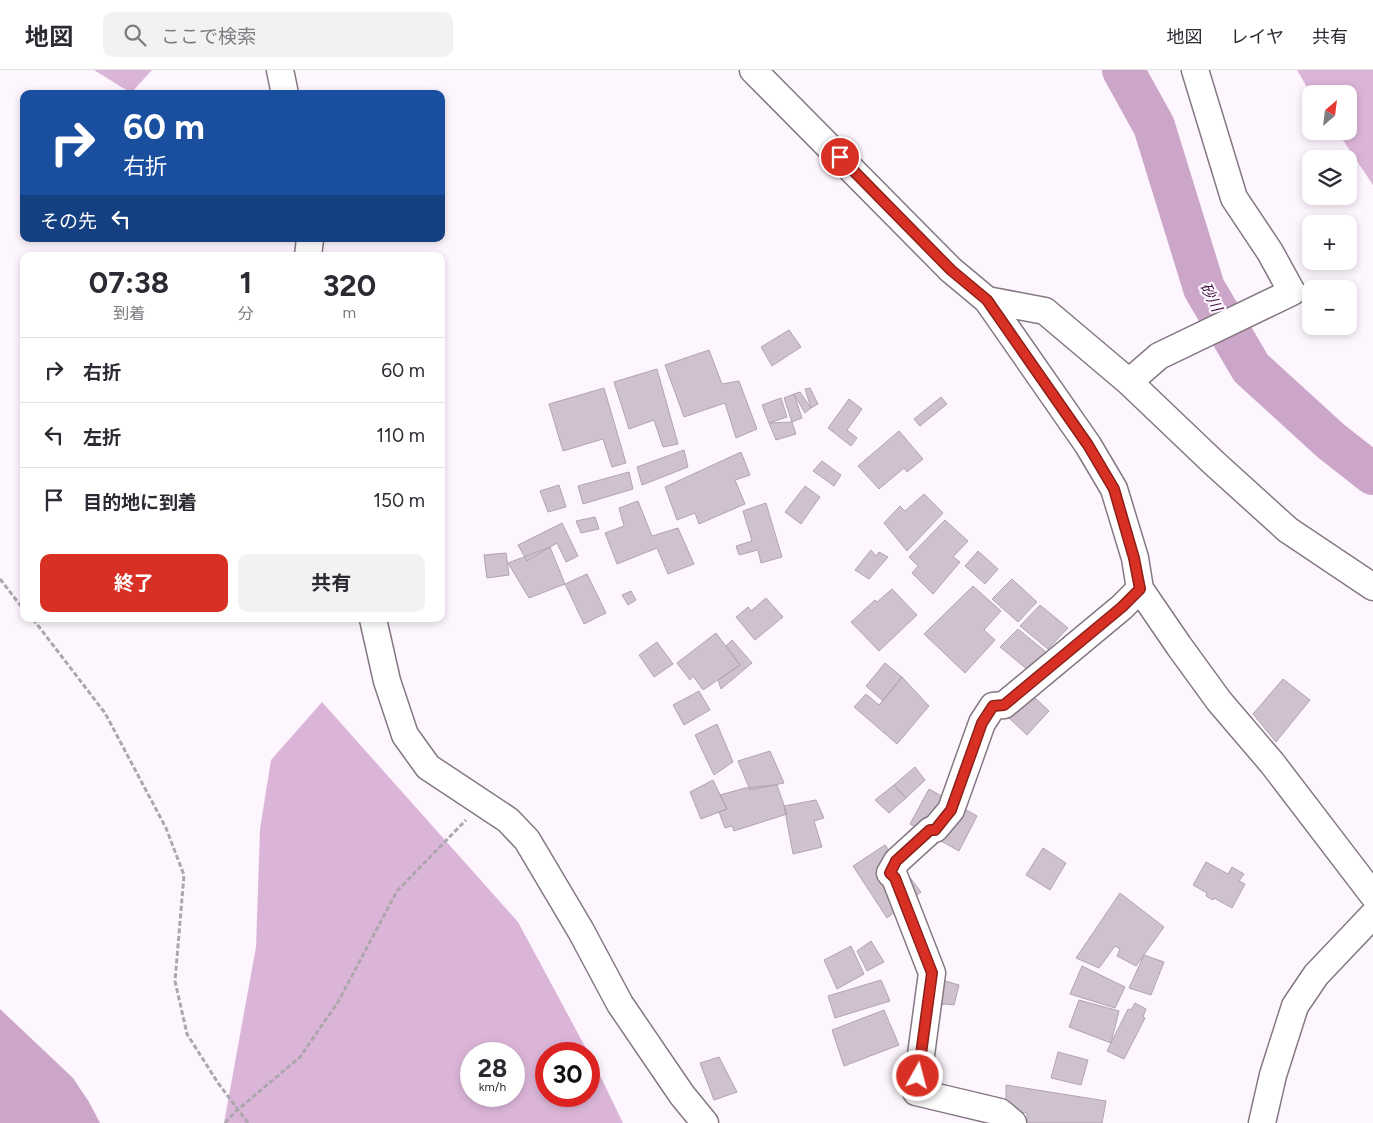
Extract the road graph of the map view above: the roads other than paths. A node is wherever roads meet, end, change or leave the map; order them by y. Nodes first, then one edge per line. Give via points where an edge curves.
1 (280, 70) edge
2 (753, 70) edge
3 (1195, 70) edge
4 (284, 90) edge
5 (987, 300) junction
6 (1129, 382) junction
7 (1373, 587) edge
8 (1140, 589) junction
9 (374, 622) edge
10 (1373, 895) edge
11 (1373, 915) edge
12 (705, 1123) edge
13 (1013, 1123) edge
14 (1262, 1123) edge

1 - 4 street
2 - 5 street via 951,270
3 - 6 street via 1234,198 1292,292 1159,356
5 - 6 street via 1045,311
5 - 8 street via 1088,445 1114,489
6 - 7 street via 1288,530
8 - 10 street via 1219,701 1272,763
8 - 13 street via 1004,705 993,706 982,723 951,810 935,830 930,830 896,861 890,873 895,878 932,973 916,1092 1000,1112
9 - 12 street via 387,681 405,735 428,768 508,820 527,840 620,1004 682,1096
11 - 14 street via 1316,975 1295,1006

